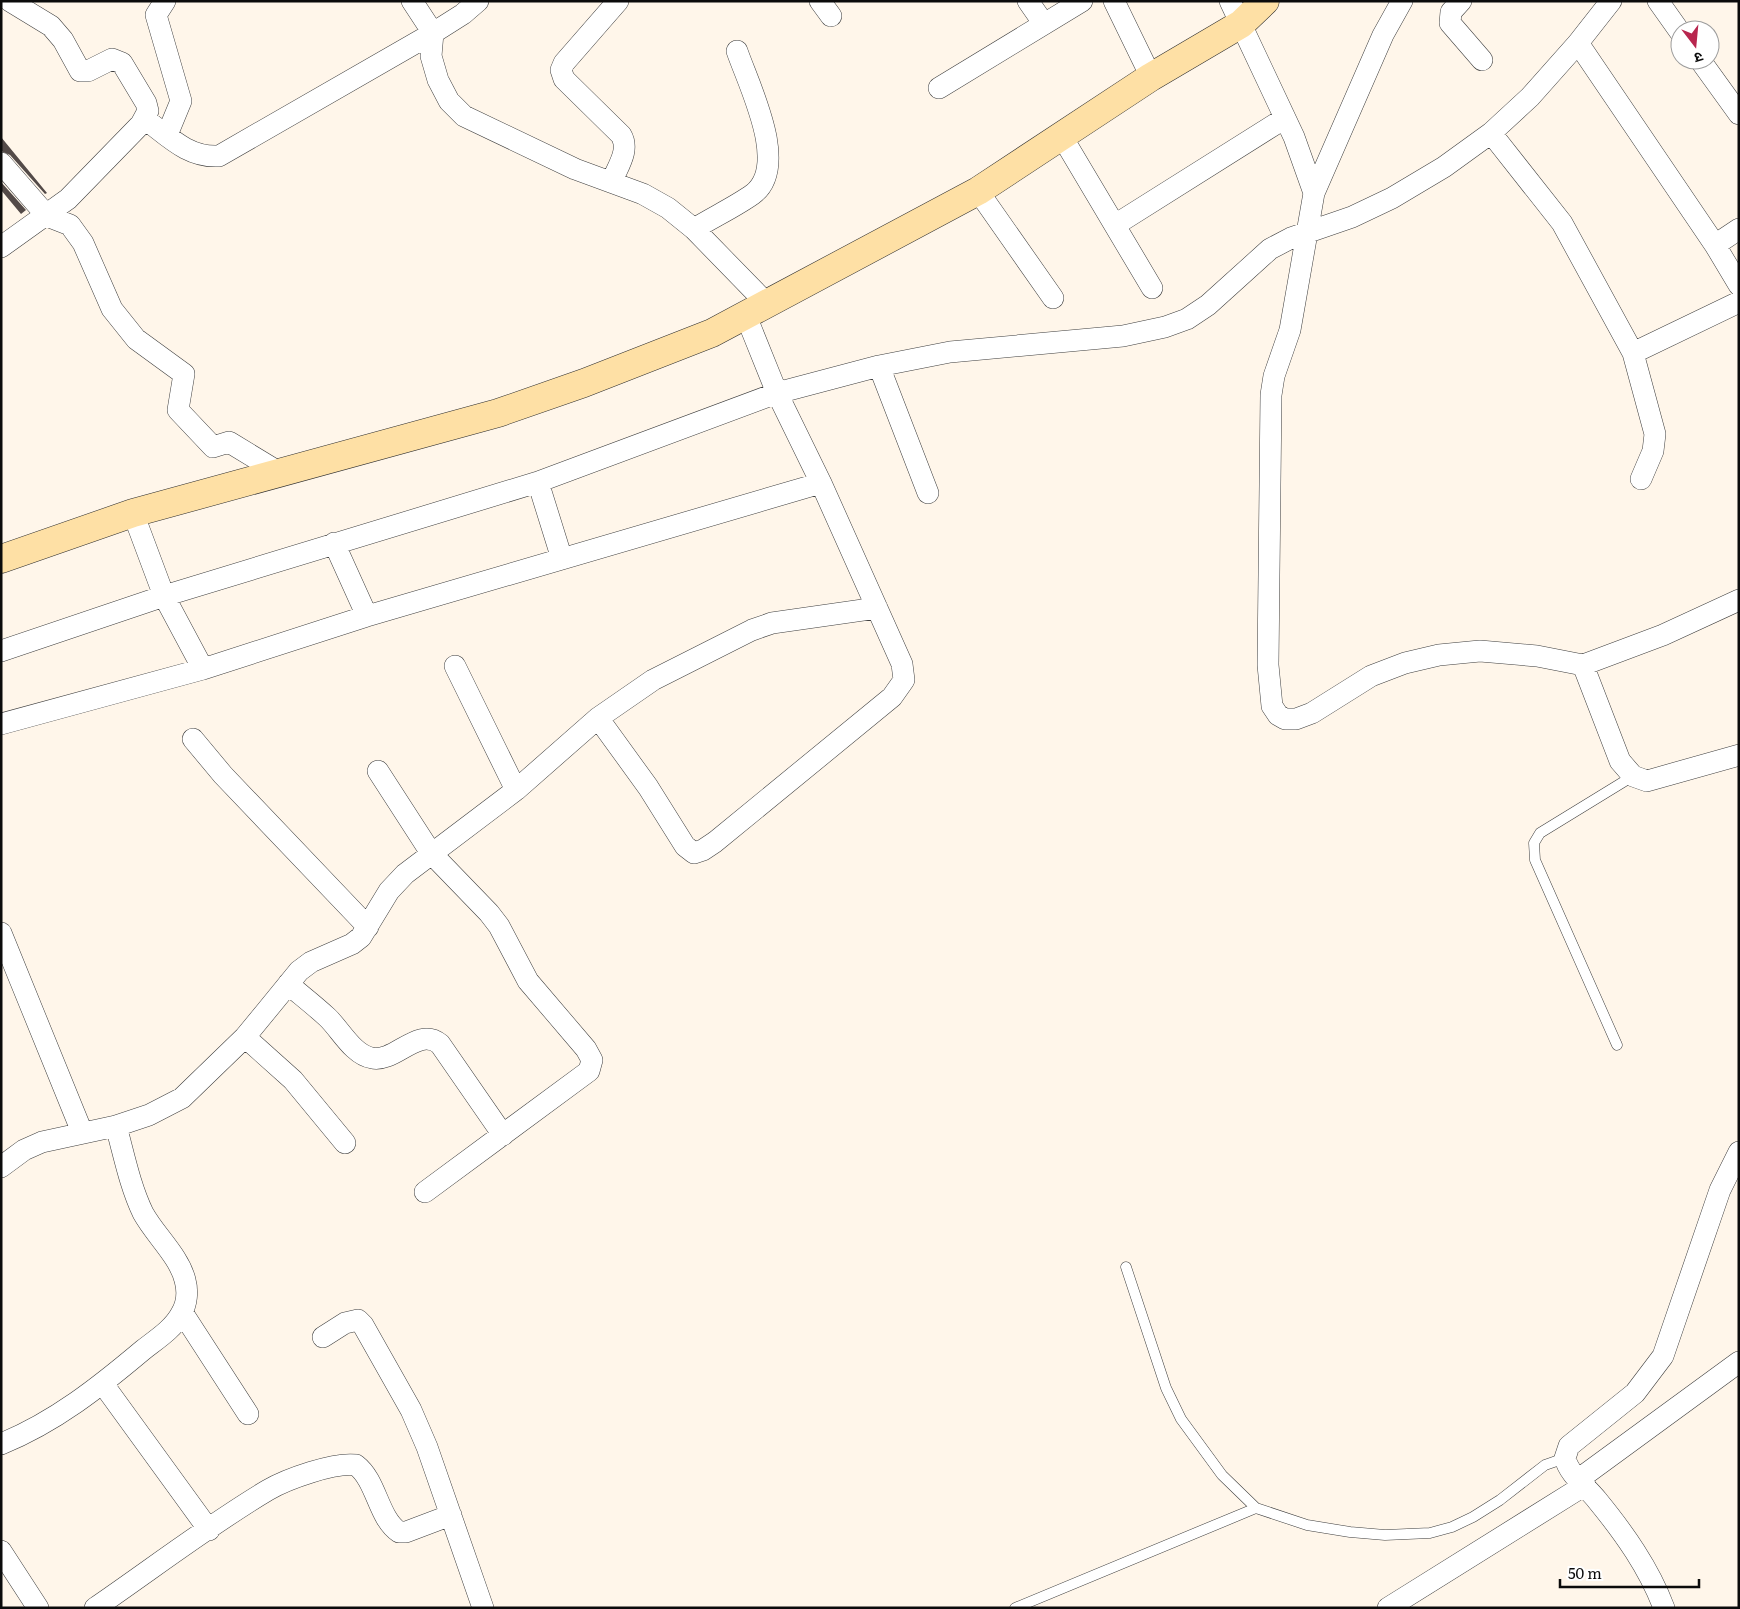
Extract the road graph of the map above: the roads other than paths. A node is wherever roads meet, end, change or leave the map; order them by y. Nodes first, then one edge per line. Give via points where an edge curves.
1 (10, 1) edge
2 (165, 1) edge
3 (412, 1) edge
4 (478, 1) edge
5 (618, 1) edge
6 (1028, 1) edge
7 (1082, 1) edge
8 (1114, 1) edge
9 (1265, 1) edge
10 (1402, 1) edge
11 (1461, 1) edge
12 (1611, 1) edge
13 (1658, 1) edge
14 (1235, 12) edge
15 (1671, 20) edge
16 (1044, 24) junction
17 (433, 33) junction
18 (1578, 43) junction
19 (737, 51) dead end
20 (1482, 60) dead end
21 (1707, 70) edge
22 (1151, 77) junction
23 (939, 88) dead end
24 (1739, 114) edge
25 (1285, 118) junction
26 (145, 119) junction
27 (1491, 133) junction
28 (167, 135) junction
29 (1061, 135) junction
30 (1, 163) edge
31 (612, 181) junction
32 (1311, 184) junction
33 (978, 191) junction
34 (47, 216) junction
35 (1115, 225) junction
36 (694, 229) junction
37 (1739, 229) edge
38 (1307, 233) junction
39 (1715, 245) junction
40 (1, 247) edge
41 (1739, 285) edge
42 (1152, 288) dead end
43 (1053, 298) dead end
44 (1739, 302) edge
45 (757, 310) junction
46 (1633, 353) junction
47 (879, 366) junction
48 (777, 393) junction
49 (280, 473) junction
50 (1641, 479) dead end
51 (538, 482) junction
52 (821, 483) junction
53 (928, 493) dead end
54 (134, 513) junction
55 (334, 544) junction
56 (1, 559) edge
57 (562, 559) junction
58 (164, 596) junction
59 (1739, 600) edge
60 (877, 608) junction
61 (367, 616) junction
62 (1, 651) edge
63 (1583, 665) junction
64 (455, 666) dead end
65 (203, 669) junction
66 (598, 718) junction
67 (1, 724) edge
68 (193, 739) dead end
69 (1739, 755) edge
70 (378, 771) dead end
71 (1633, 776) junction
72 (516, 790) junction
73 (431, 853) junction
74 (368, 927) junction
75 (1, 933) edge
76 (288, 984) junction
77 (245, 1037) junction
78 (1617, 1045) dead end
79 (116, 1126) junction
80 (82, 1132) junction
81 (503, 1135) junction
82 (345, 1143) dead end
83 (1739, 1152) edge
84 (1, 1167) edge
85 (425, 1192) dead end
86 (1126, 1267) dead end
87 (182, 1312) junction
88 (323, 1337) dead end
89 (1739, 1362) edge
90 (104, 1384) junction
91 (248, 1414) dead end
92 (1, 1444) edge
93 (1564, 1458) junction
94 (1582, 1482) junction
95 (1256, 1508) junction
96 (451, 1515) junction
97 (209, 1530) junction
98 (1, 1551) edge
99 (38, 1608) edge
100 (95, 1608) edge
101 (483, 1608) edge
102 (1015, 1608) edge
103 (1388, 1608) edge
104 (1664, 1608) edge

1 - 26 street via 51,26 63,40 80,71 88,72 112,59 122,63 146,103
2 - 28 street via 156,15 181,101
3 - 17 street
4 - 17 street
5 - 31 street via 561,70 564,79 625,141 625,150
6 - 16 street
7 - 16 street
8 - 22 street
9 - 14 street
10 - 32 street
11 - 20 street via 1451,12 1450,23
12 - 18 street
13 - 15 street
14 - 22 street
14 - 25 street
16 - 23 street
17 - 28 street via 219,156 204,157 179,146
17 - 31 street via 431,56 438,80 449,101 464,116 560,162
18 - 27 street via 1530,97
18 - 39 street
19 - 36 street via 767,140 767,176 754,194
21 - 24 street
22 - 29 street
25 - 32 street
25 - 35 street
26 - 28 street
26 - 34 street via 68,199
27 - 38 street via 1444,167 1392,198
27 - 46 street via 1562,223
29 - 33 street
29 - 35 street
30 - 34 street
31 - 36 street via 643,194
32 - 38 street
33 - 43 street
33 - 45 street
34 - 40 street
34 - 49 street via 70,225 83,243 112,309 136,339 184,374 178,410 213,447 230,442
35 - 42 street
36 - 45 street
37 - 39 street
38 - 47 street via 1270,249 1208,305 1187,319 1166,327 1123,336 950,352
38 - 63 street via 1290,330 1271,395 1268,666 1269,692 1278,715 1296,719 1312,713 1371,676 1404,663 1439,655 1480,651 1514,653
39 - 41 street
44 - 46 street
45 - 48 street via 758,348
45 - 49 street via 660,354 498,413
46 - 50 street via 1655,434 1653,452
47 - 48 street
47 - 53 street
48 - 51 street
48 - 52 street
49 - 54 street
51 - 55 street
51 - 57 street
52 - 57 street
52 - 60 street
54 - 56 street
54 - 58 street
55 - 58 street
55 - 61 street
57 - 61 street
58 - 62 street
58 - 65 street
59 - 63 street via 1663,635
60 - 66 street via 772,623 752,630 653,680
60 - 66 street via 902,664 904,680 900,688 703,850 694,853 685,846 648,786
61 - 65 street
63 - 71 street via 1620,761
64 - 72 street
65 - 67 street
66 - 72 street
68 - 74 street via 223,775
69 - 71 street via 1647,781
70 - 73 street
71 - 78 lane via 1540,833 1534,842 1535,860
72 - 73 street
73 - 74 street via 390,891
73 - 81 street via 499,926 528,981 592,1060 589,1072
74 - 76 street via 352,944 311,962
75 - 80 street
76 - 77 street
76 - 81 street via 329,1018 365,1056 379,1059 422,1040 434,1040 440,1044
77 - 79 street via 182,1098 149,1115
77 - 82 street via 293,1080
79 - 80 street
79 - 87 street via 142,1211 185,1279 187,1295
80 - 84 street via 42,1142 24,1150
81 - 85 street
83 - 93 street via 1720,1190 1663,1356 1634,1393 1569,1446
86 - 95 lane via 1166,1388 1181,1419 1222,1475
87 - 90 street via 173,1325
87 - 91 street
88 - 96 street via 352,1320 363,1325 411,1410
89 - 94 street
90 - 92 street via 43,1424
90 - 97 street
93 - 94 street via 1569,1469
93 - 95 lane via 1546,1465 1473,1517 1430,1533 1385,1535 1350,1532 1307,1525
94 - 103 street
94 - 104 street via 1641,1560
95 - 102 lane
96 - 97 street via 399,1532 391,1524 362,1470 351,1464 286,1482
96 - 101 street
97 - 100 street
98 - 99 street

